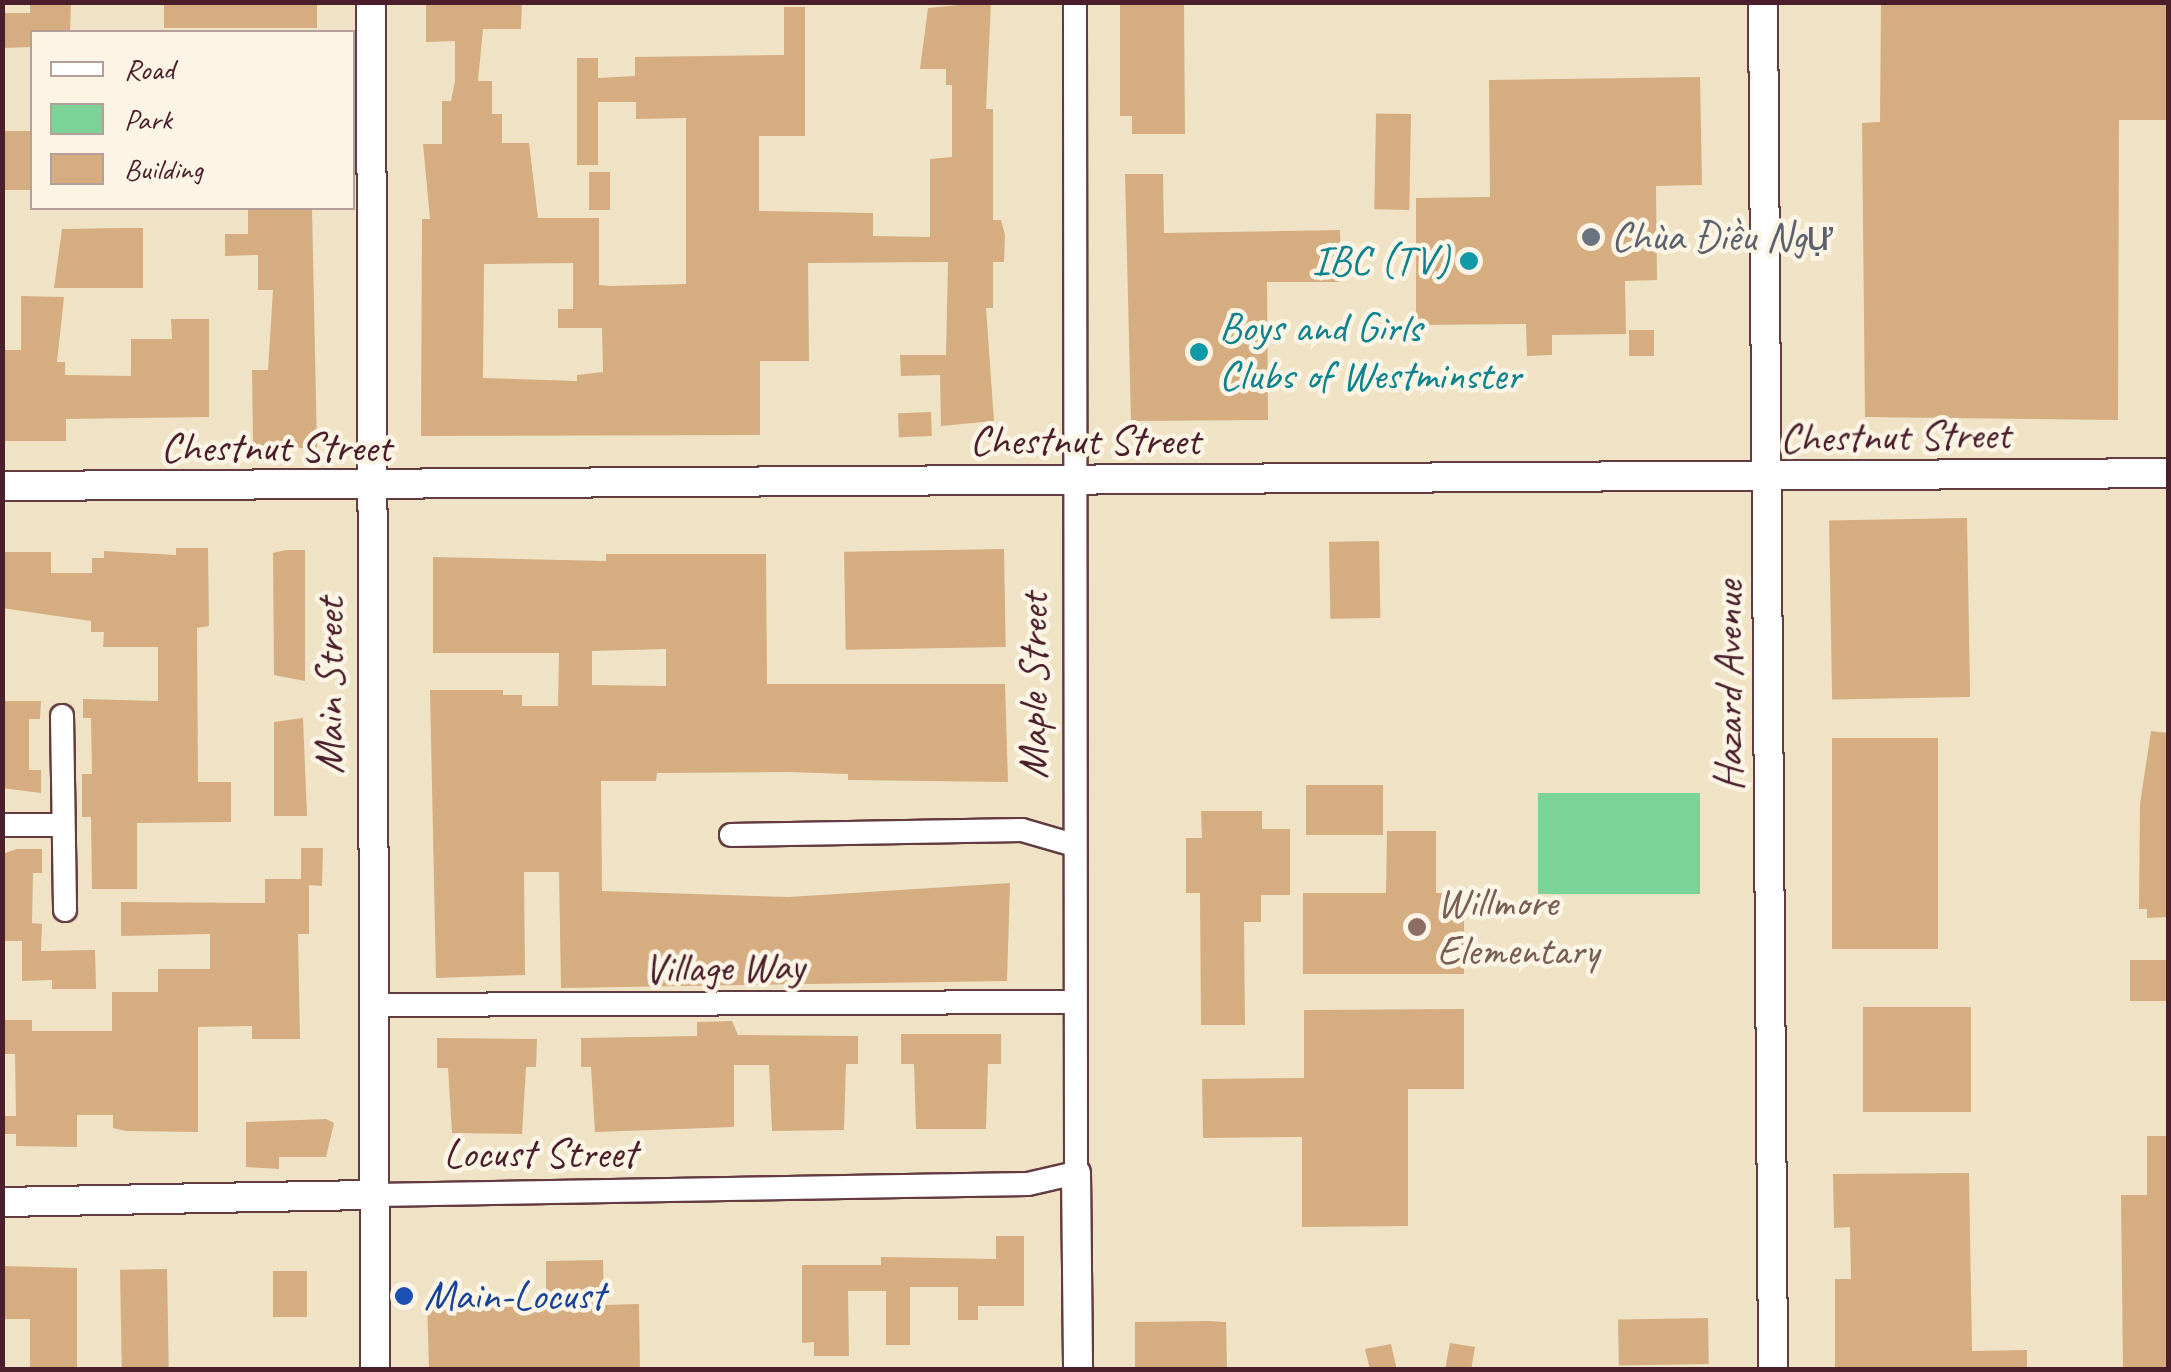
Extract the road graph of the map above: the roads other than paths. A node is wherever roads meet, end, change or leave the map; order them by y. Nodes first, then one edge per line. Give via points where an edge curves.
1 (372, 2) edge
2 (1075, 2) edge
3 (1762, 2) edge
4 (2168, 473) edge
5 (1768, 479) junction
6 (1076, 481) junction
7 (2, 486) edge
8 (368, 489) junction
9 (62, 716) dead end
10 (2, 825) edge
11 (62, 825) junction
12 (731, 835) dead end
13 (1074, 845) junction
14 (65, 910) dead end
15 (1074, 1002) junction
16 (374, 1005) junction
17 (1076, 1172) junction
18 (375, 1195) junction
19 (2, 1202) edge
20 (375, 1370) edge
21 (1078, 1370) edge
22 (1773, 1370) edge

1 - 8 street, Main Street
2 - 6 street, Maple Street
3 - 5 street, Hazard Avenue
4 - 5 street, Chestnut Street
5 - 6 street, Chestnut Street
5 - 22 street, Hazard Avenue
6 - 8 street, Chestnut Street
6 - 13 street, Maple Street
7 - 8 street, Chestnut Street
8 - 16 street, Main Street
9 - 11 street
10 - 11 street
11 - 14 street
12 - 13 street via 1022,830
13 - 15 street, Maple Street
15 - 16 street, Village Way
15 - 17 street, Maple Street
16 - 18 street, Main Street
17 - 18 street, Locust Street via 1028,1184
17 - 21 street, Maple Street
18 - 19 street, Locust Street
18 - 20 street, Main Street

